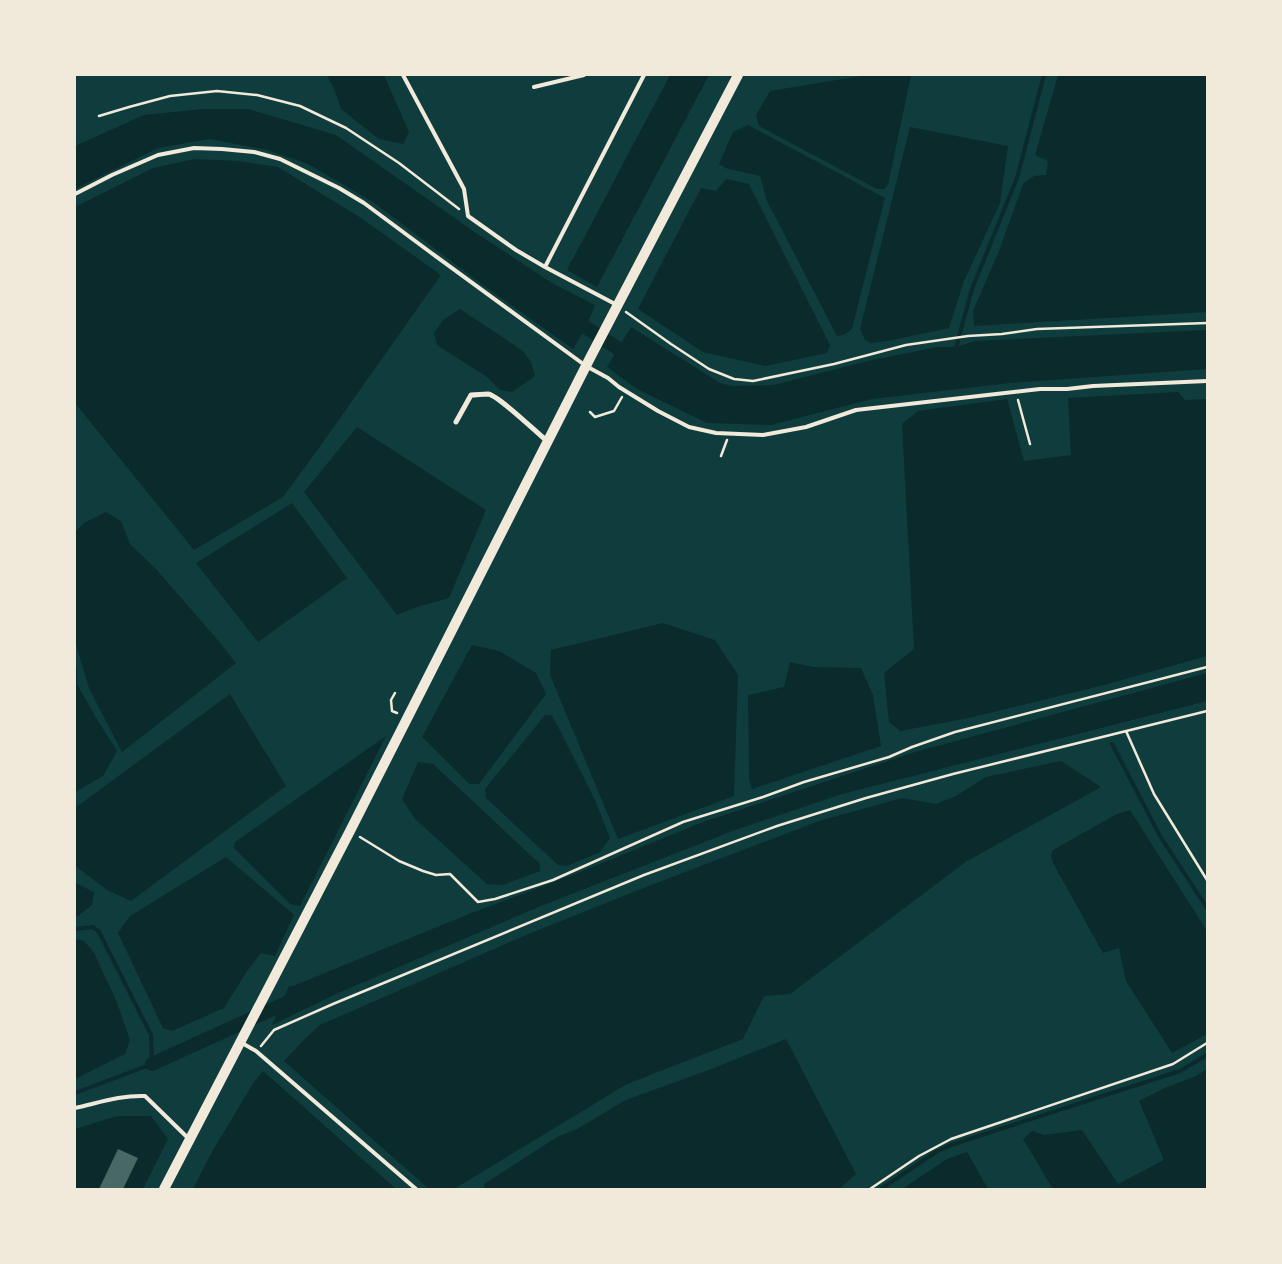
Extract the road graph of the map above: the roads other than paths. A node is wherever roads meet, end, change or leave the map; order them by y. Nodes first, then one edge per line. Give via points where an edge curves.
1 (403, 75) edge
2 (584, 75) edge
3 (644, 75) edge
4 (738, 75) edge
5 (534, 87) dead end
6 (75, 194) edge
7 (545, 267) junction
8 (617, 306) junction
9 (588, 362) junction
10 (1207, 381) edge
11 (456, 422) dead end
12 (548, 442) junction
13 (240, 1042) junction
14 (75, 1108) edge
15 (189, 1139) junction
16 (164, 1189) edge
17 (416, 1189) edge

1 - 7 lane via 464,188 468,216
2 - 5 lane
3 - 7 lane
4 - 8 main road
6 - 9 lane via 158,155 194,148 254,152 280,159 364,203
7 - 8 lane
8 - 9 main road
9 - 10 lane via 626,391 689,427 729,434 763,435 806,427 856,410 1016,392
9 - 12 main road
11 - 12 street via 472,395 488,394
12 - 13 main road
13 - 15 main road
13 - 17 lane via 256,1051
14 - 15 lane via 145,1096
15 - 16 main road

